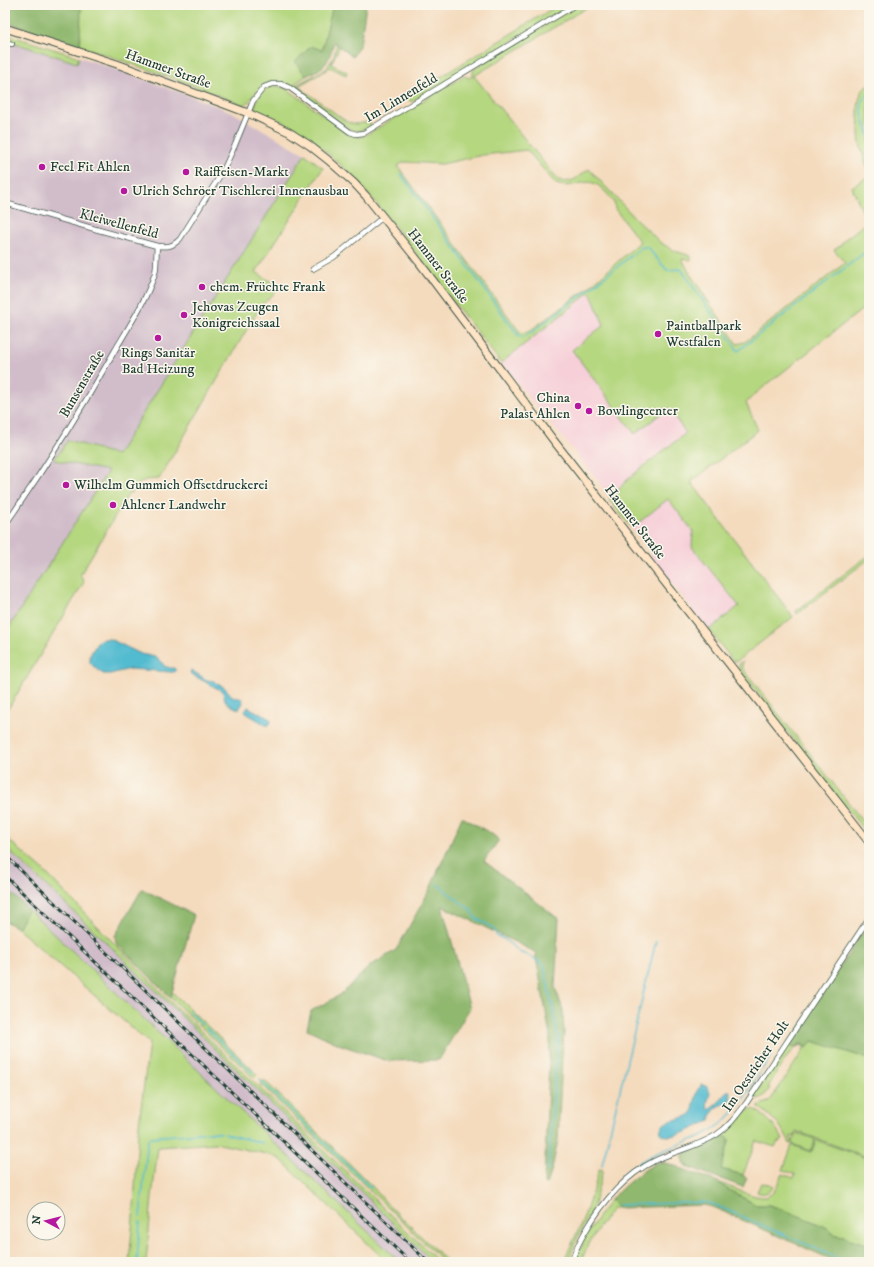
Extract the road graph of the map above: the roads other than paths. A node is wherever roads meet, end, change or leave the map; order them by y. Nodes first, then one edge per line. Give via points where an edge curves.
1 (575, 5) edge
2 (5, 28) edge
3 (5, 42) edge
4 (12, 44) dead end
5 (248, 113) junction
6 (5, 203) edge
7 (384, 217) junction
8 (156, 246) junction
9 (313, 269) dead end
10 (5, 525) edge
11 (869, 842) edge
12 (869, 918) edge
13 (572, 1262) edge

1 - 5 street, Im Linnenfeld via 364,133 350,132 281,84 264,87 255,97
2 - 5 main road, Hammer Straße via 117,64
3 - 4 street
5 - 7 main road, Hammer Straße via 289,132 328,160 354,182
5 - 8 street, Kleiwellenfeld via 223,170 180,238 174,245
6 - 8 street, Kleiwellenfeld
7 - 9 street via 334,257
7 - 11 main road, Hammer Straße via 554,441
8 - 10 street, Bunsenstraße via 155,271 132,321 82,408
12 - 13 street, Im Oestricher Holt via 733,1120 708,1139 656,1160 628,1178 596,1214

